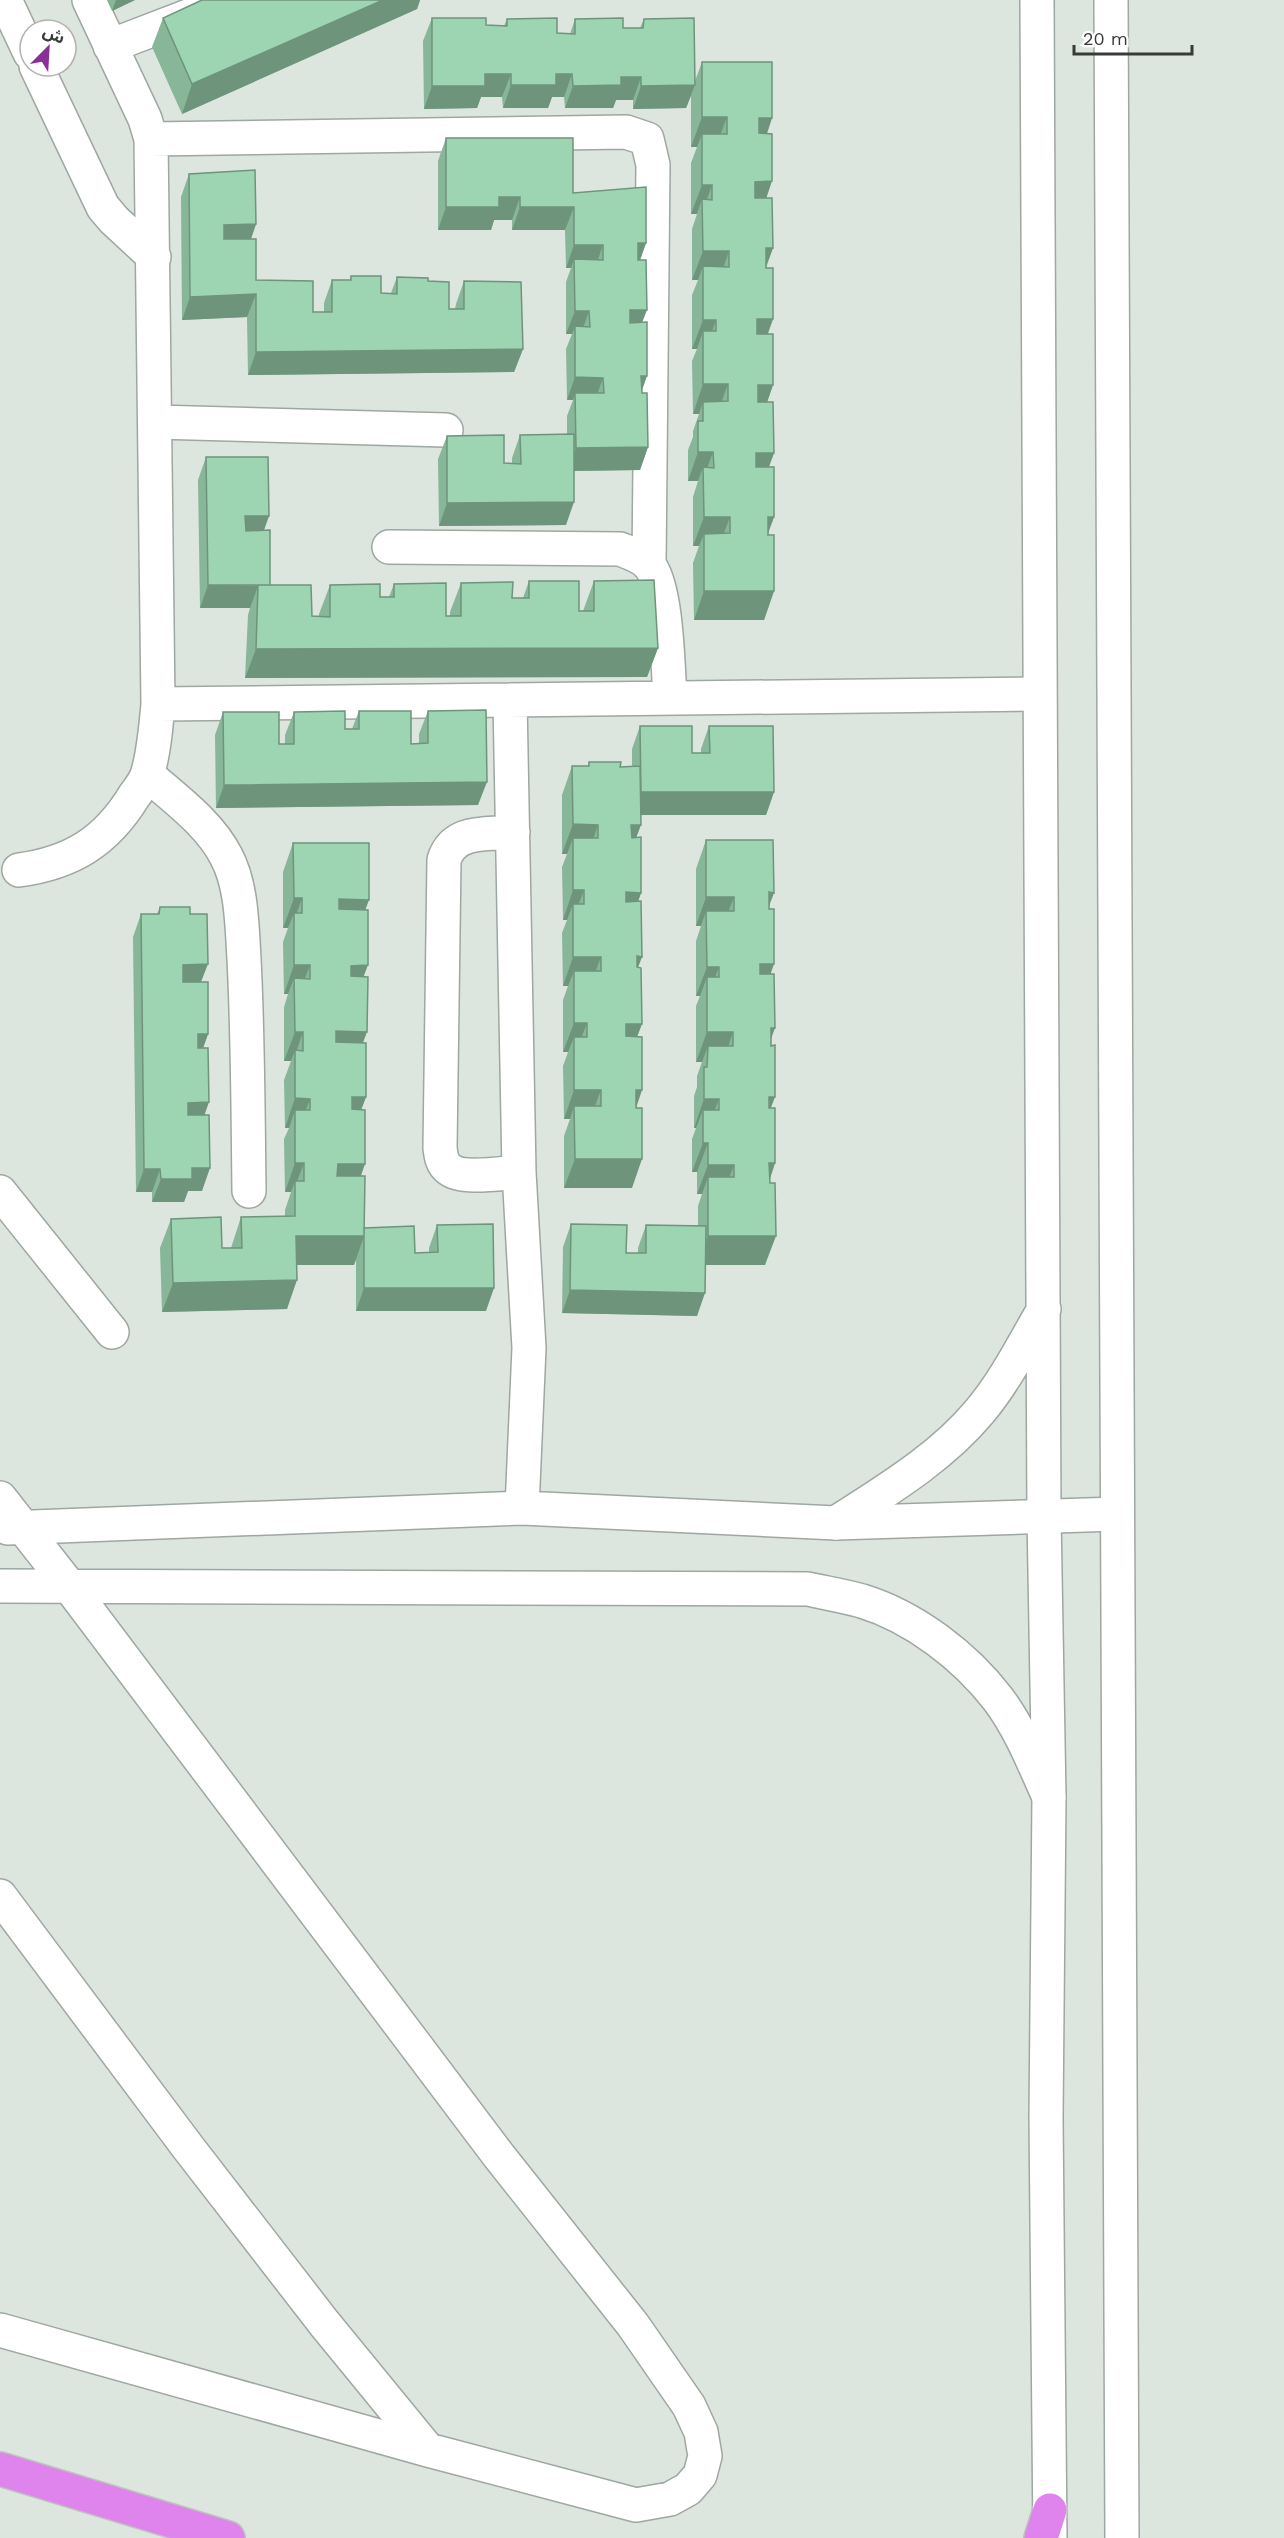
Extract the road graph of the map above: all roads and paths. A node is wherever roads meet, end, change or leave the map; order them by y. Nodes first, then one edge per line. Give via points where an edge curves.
1 (5, 0) edge
2 (89, 0) edge
3 (230, 0) edge
4 (1037, 0) edge
5 (1111, 0) edge
6 (18, 28) edge
7 (110, 46) junction
8 (42, 78) edge
9 (151, 139) junction
10 (154, 257) junction
11 (156, 422) junction
12 (446, 430) dead end
13 (389, 547) dead end
14 (649, 564) junction
15 (1039, 694) junction
16 (670, 698) junction
17 (510, 700) junction
18 (158, 704) junction
19 (148, 775) junction
20 (513, 832) junction
21 (18, 870) dead end
22 (519, 1172) junction
23 (249, 1191) dead end
24 (3, 1202) edge
25 (1044, 1308) junction
26 (112, 1332) dead end
27 (0, 1497) edge
28 (522, 1508) junction
29 (1117, 1514) junction
30 (1044, 1516) junction
31 (836, 1523) junction
32 (11, 1528) edge
33 (0, 1586) edge
34 (70, 1587) junction
35 (1048, 1797) junction
36 (0, 1896) edge
37 (0, 2330) edge
38 (428, 2450) junction
39 (0, 2469) edge
40 (1047, 2529) edge
41 (228, 2538) edge
42 (1122, 2538) edge

1 - 6 street
2 - 7 street
3 - 7 street
4 - 15 street
5 - 29 street
7 - 9 street
8 - 10 street via 103,207
9 - 10 street
9 - 14 street via 626,132 647,139 653,165
10 - 11 street
11 - 12 street
11 - 18 street
13 - 14 street via 620,549
14 - 16 street via 661,594
15 - 16 street
15 - 25 street
16 - 17 street
17 - 18 street
17 - 20 street
18 - 19 street
19 - 21 street via 104,836 75,854
19 - 23 street via 205,826 227,857 236,888 247,1007
20 - 22 street
20 - 22 street via 463,837 447,849 444,860 440,1148 448,1169 459,1175
22 - 28 street via 529,1348
24 - 26 street
25 - 30 street
25 - 31 street via 980,1411 938,1454
27 - 32 street
28 - 31 street
28 - 32 street
29 - 30 street
29 - 42 street
30 - 31 street
30 - 35 street
32 - 34 street
33 - 34 street
34 - 35 street via 808,1589 863,1602 915,1624 960,1658 998,1699 1027,1747
34 - 38 street via 499,2156 633,2325 689,2406 701,2432 705,2456 700,2475 688,2489 670,2499 636,2505
35 - 40 street
36 - 38 street via 187,2146
37 - 38 street
39 - 41 highway

